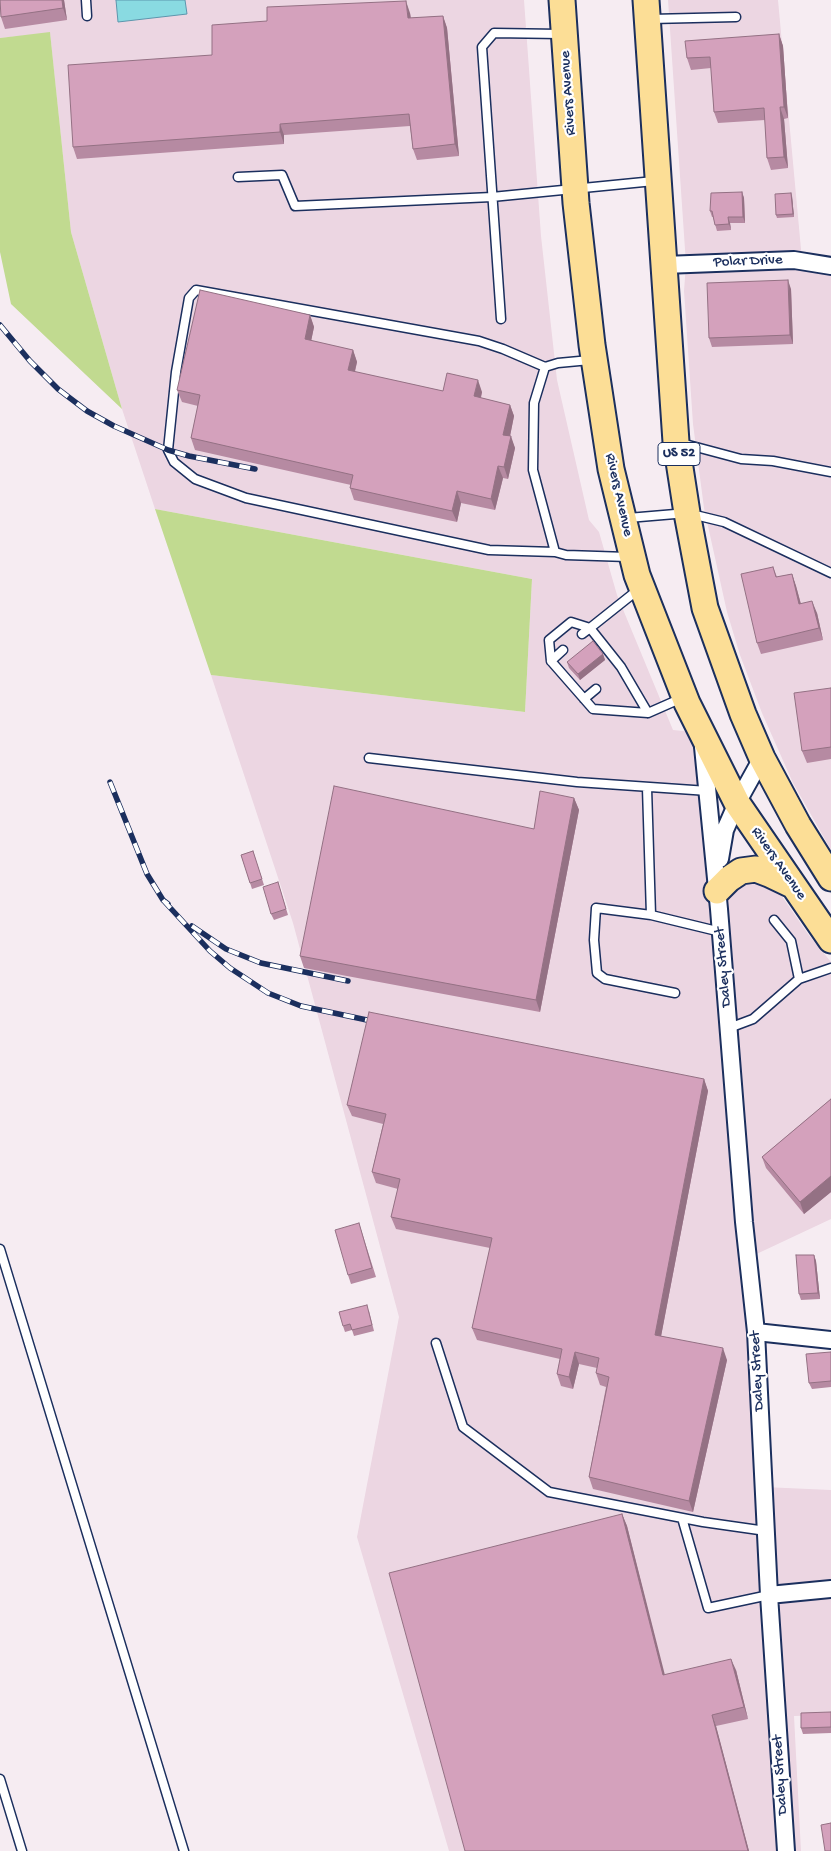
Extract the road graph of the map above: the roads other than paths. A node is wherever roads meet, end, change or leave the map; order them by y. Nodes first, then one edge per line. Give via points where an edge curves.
1 (86, 0) edge
2 (562, 0) edge
3 (646, 9) edge
4 (88, 16) dead end
5 (736, 17) dead end
6 (564, 34) junction
7 (238, 177) dead end
8 (659, 181) junction
9 (575, 188) junction
10 (492, 197) junction
11 (664, 265) junction
12 (831, 266) edge
13 (501, 319) dead end
14 (594, 360) junction
15 (546, 368) junction
16 (676, 442) junction
17 (831, 472) edge
18 (687, 513) junction
19 (623, 518) junction
20 (555, 552) junction
21 (632, 557) junction
22 (831, 573) edge
23 (642, 586) junction
24 (590, 628) junction
25 (582, 634) dead end
26 (563, 650) dead end
27 (551, 661) junction
28 (596, 689) dead end
29 (685, 697) junction
30 (584, 699) junction
31 (648, 713) junction
32 (702, 734) junction
33 (368, 758) dead end
34 (762, 758) junction
35 (647, 788) junction
36 (708, 791) junction
37 (737, 803) junction
38 (831, 878) edge
39 (793, 886) junction
40 (717, 891) junction
41 (651, 915) junction
42 (774, 920) dead end
43 (721, 932) junction
44 (831, 940) edge
45 (831, 968) edge
46 (798, 979) junction
47 (674, 993) dead end
48 (729, 1028) junction
49 (0, 1249) edge
50 (756, 1332) junction
51 (831, 1340) edge
52 (436, 1343) dead end
53 (682, 1518) junction
54 (766, 1531) junction
55 (831, 1589) edge
56 (769, 1595) junction
57 (0, 1779) edge
58 (22, 1851) edge
59 (184, 1851) edge
60 (786, 1851) edge

1 - 4 lane
2 - 6 main road, Rivers Avenue
3 - 5 lane
3 - 8 main road, US 52
6 - 9 main road, Rivers Avenue
6 - 10 lane via 494,33 482,47
7 - 10 lane via 282,175 295,206
8 - 9 lane
8 - 11 main road, US 52
9 - 10 lane
9 - 14 main road, Rivers Avenue
10 - 13 lane
11 - 12 street, Polar Drive via 794,260
11 - 16 main road, US 52
14 - 15 lane
14 - 19 main road, Rivers Avenue via 611,469
15 - 20 lane via 534,402 532,470
15 - 20 lane via 479,341 196,290 189,298 176,372 168,450 174,462 195,479 246,498 489,550
16 - 17 lane via 741,459
16 - 18 main road, US 52
18 - 19 lane
18 - 22 lane via 724,522
18 - 34 main road, US 52 via 705,608
19 - 21 main road, Rivers Avenue
20 - 21 lane
21 - 23 main road, Rivers Avenue
23 - 24 lane
23 - 29 main road, Rivers Avenue
24 - 25 lane
24 - 27 lane via 571,622 549,640
24 - 31 lane
26 - 27 lane
27 - 30 lane
28 - 30 lane
29 - 31 lane
29 - 32 main road, Rivers Avenue
30 - 31 lane via 593,708
32 - 36 street, Daley Street
32 - 37 main road, Rivers Avenue
33 - 35 lane
34 - 37 street, Daley Street
34 - 38 main road, US 52
35 - 36 lane
35 - 41 lane
36 - 40 street, Daley Street
37 - 39 main road, Rivers Avenue
37 - 40 street, Daley Street via 725,830
39 - 40 main road via 756,870 741,871
39 - 44 main road, Rivers Avenue
40 - 43 street, Daley Street
41 - 43 lane
41 - 47 lane via 596,908 597,973 605,979
42 - 46 lane via 791,942
43 - 48 street, Daley Street
45 - 46 lane
46 - 48 lane via 753,1019
48 - 50 street, Daley Street
49 - 59 lane
50 - 51 street
50 - 54 street, Daley Street
52 - 53 lane via 463,1427 549,1492
53 - 54 lane
53 - 56 lane via 708,1608
54 - 56 street, Daley Street
55 - 56 street
56 - 60 street, Daley Street
57 - 58 lane

